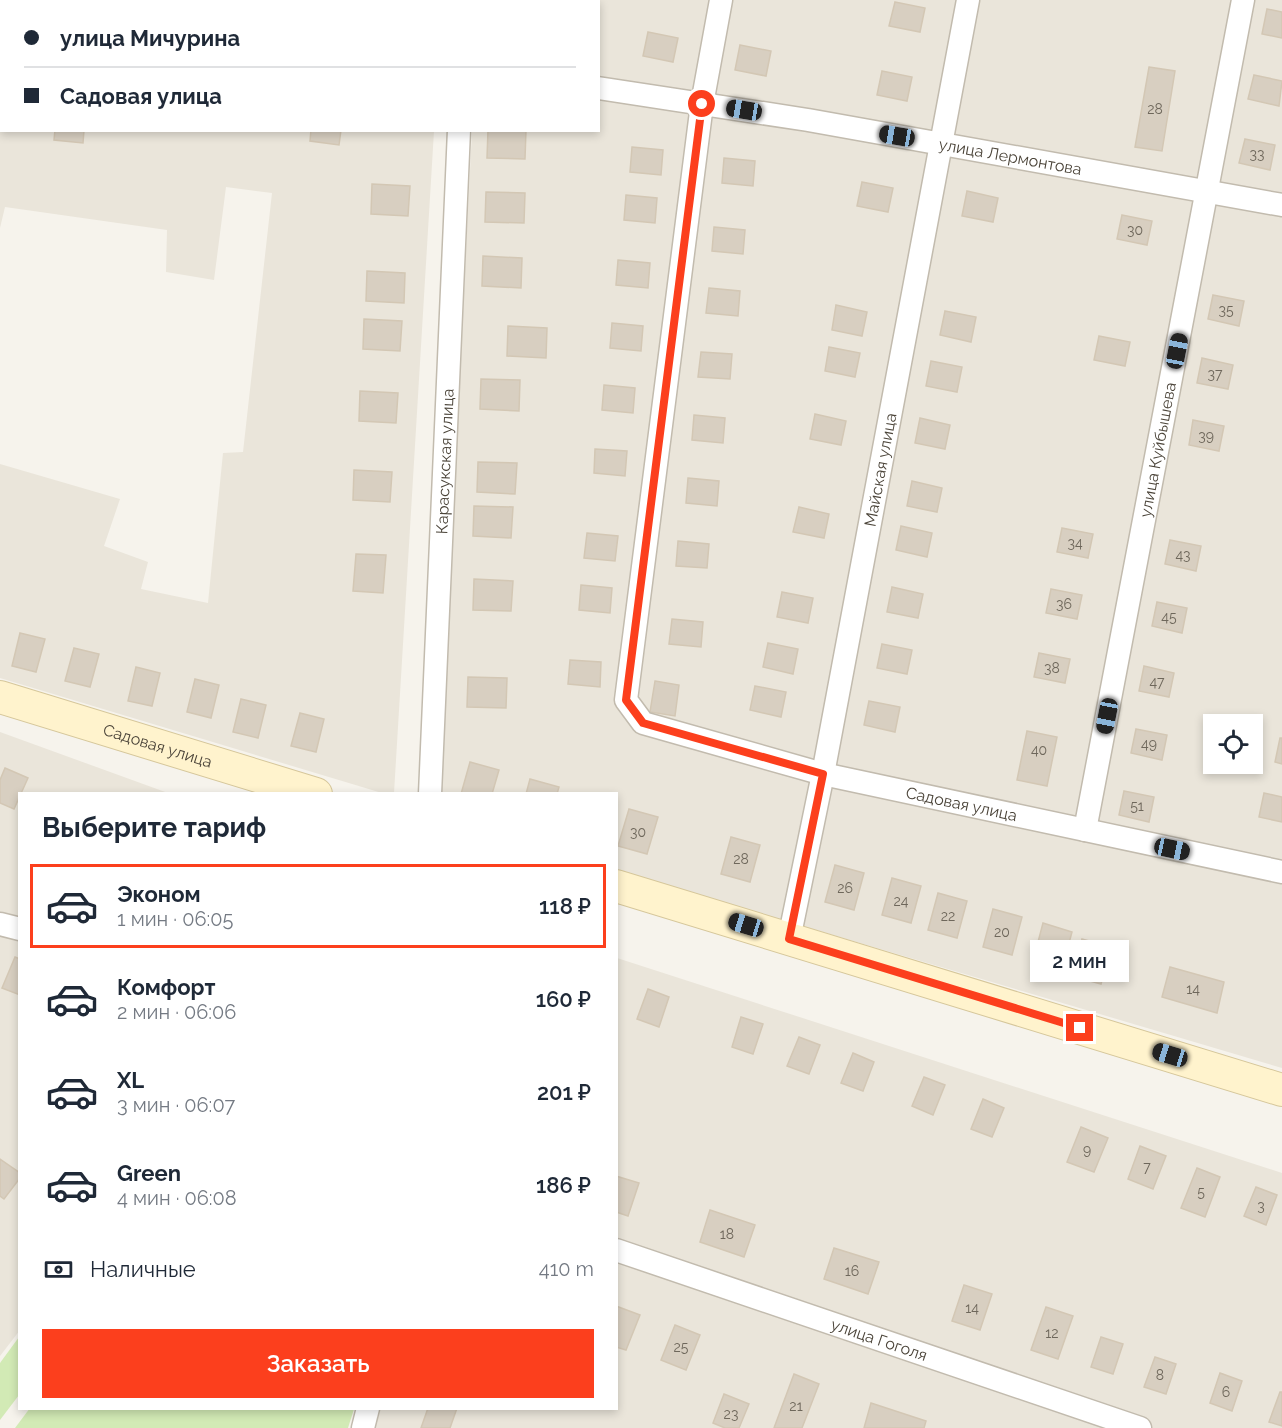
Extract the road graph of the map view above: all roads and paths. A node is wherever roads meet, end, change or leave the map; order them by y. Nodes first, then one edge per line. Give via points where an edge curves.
1 (721, 0) edge
2 (968, 0) edge
3 (1243, 0) edge
4 (600, 88) edge
5 (702, 104) junction
6 (459, 132) edge
7 (941, 144) junction
8 (1207, 192) junction
9 (1282, 205) edge
10 (0, 697) edge
11 (823, 774) junction
12 (309, 792) edge
13 (430, 792) edge
14 (1085, 830) junction
15 (1282, 872) edge
16 (618, 887) edge
17 (0, 924) edge
18 (18, 928) edge
19 (789, 939) junction
20 (1282, 1090) edge
21 (618, 1251) edge
22 (368, 1410) edge
23 (363, 1428) edge
24 (1140, 1428) edge

1 - 5 street
2 - 7 street, Майская улица
3 - 8 street, улица Куйбышева
4 - 5 street, улица Лермонтова
5 - 7 street, улица Лермонтова
5 - 11 street, Садовая улица via 626,700 643,723
6 - 13 street, Карасукская улица
7 - 8 street, улица Лермонтова
7 - 11 street, Майская улица
8 - 9 street, улица Лермонтова
8 - 14 street, улица Куйбышева
10 - 12 street, Садовая улица
11 - 14 street, Садовая улица
11 - 19 street, Майская улица
14 - 15 street, Садовая улица
16 - 19 street
17 - 18 street
19 - 20 street
21 - 24 street, улица Гоголя
22 - 23 street

